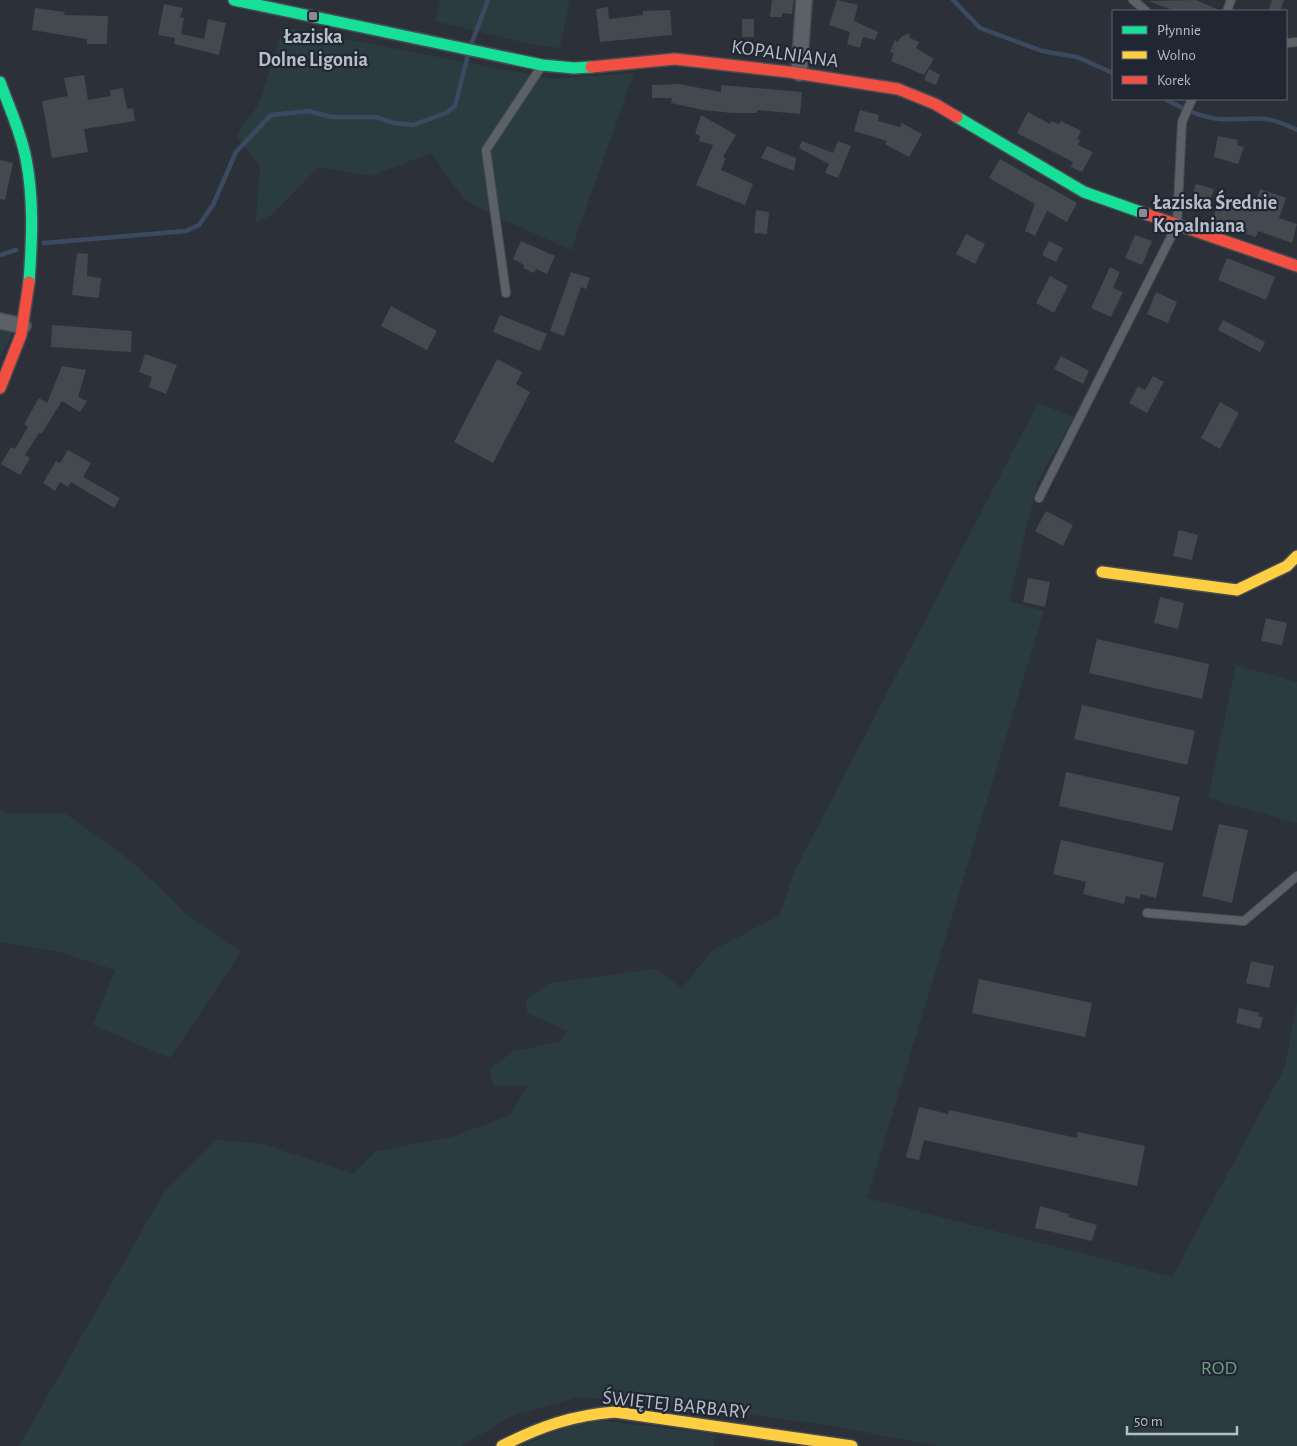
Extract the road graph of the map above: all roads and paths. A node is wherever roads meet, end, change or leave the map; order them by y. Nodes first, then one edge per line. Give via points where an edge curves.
1 (234, 0) edge
2 (804, 0) edge
3 (1133, 0) edge
4 (1145, 10) edge
5 (542, 65) junction
6 (799, 73) junction
7 (0, 82) edge
8 (1191, 100) edge
9 (1177, 225) junction
10 (1297, 266) edge
11 (506, 293) dead end
12 (0, 321) edge
13 (23, 326) junction
14 (0, 388) edge
15 (1039, 498) dead end
16 (1297, 556) edge
17 (1102, 572) dead end
18 (1297, 876) edge
19 (1147, 913) dead end
20 (502, 1446) edge
21 (852, 1446) edge

1 - 5 street, KOPALNIANA
2 - 6 street
3 - 4 lane
5 - 6 street, KOPALNIANA via 574,68 675,59
5 - 11 lane via 486,150
6 - 9 street, KOPALNIANA via 917,95 1084,192
7 - 13 street via 26,159 30,199
8 - 9 lane via 1182,122
9 - 10 street, KOPALNIANA
9 - 15 lane
12 - 13 street
13 - 14 street
16 - 17 street via 1287,566 1237,590
18 - 19 lane via 1244,921
20 - 21 street, ŚWIĘTEJ BARBARY via 538,1426 577,1414 614,1412

